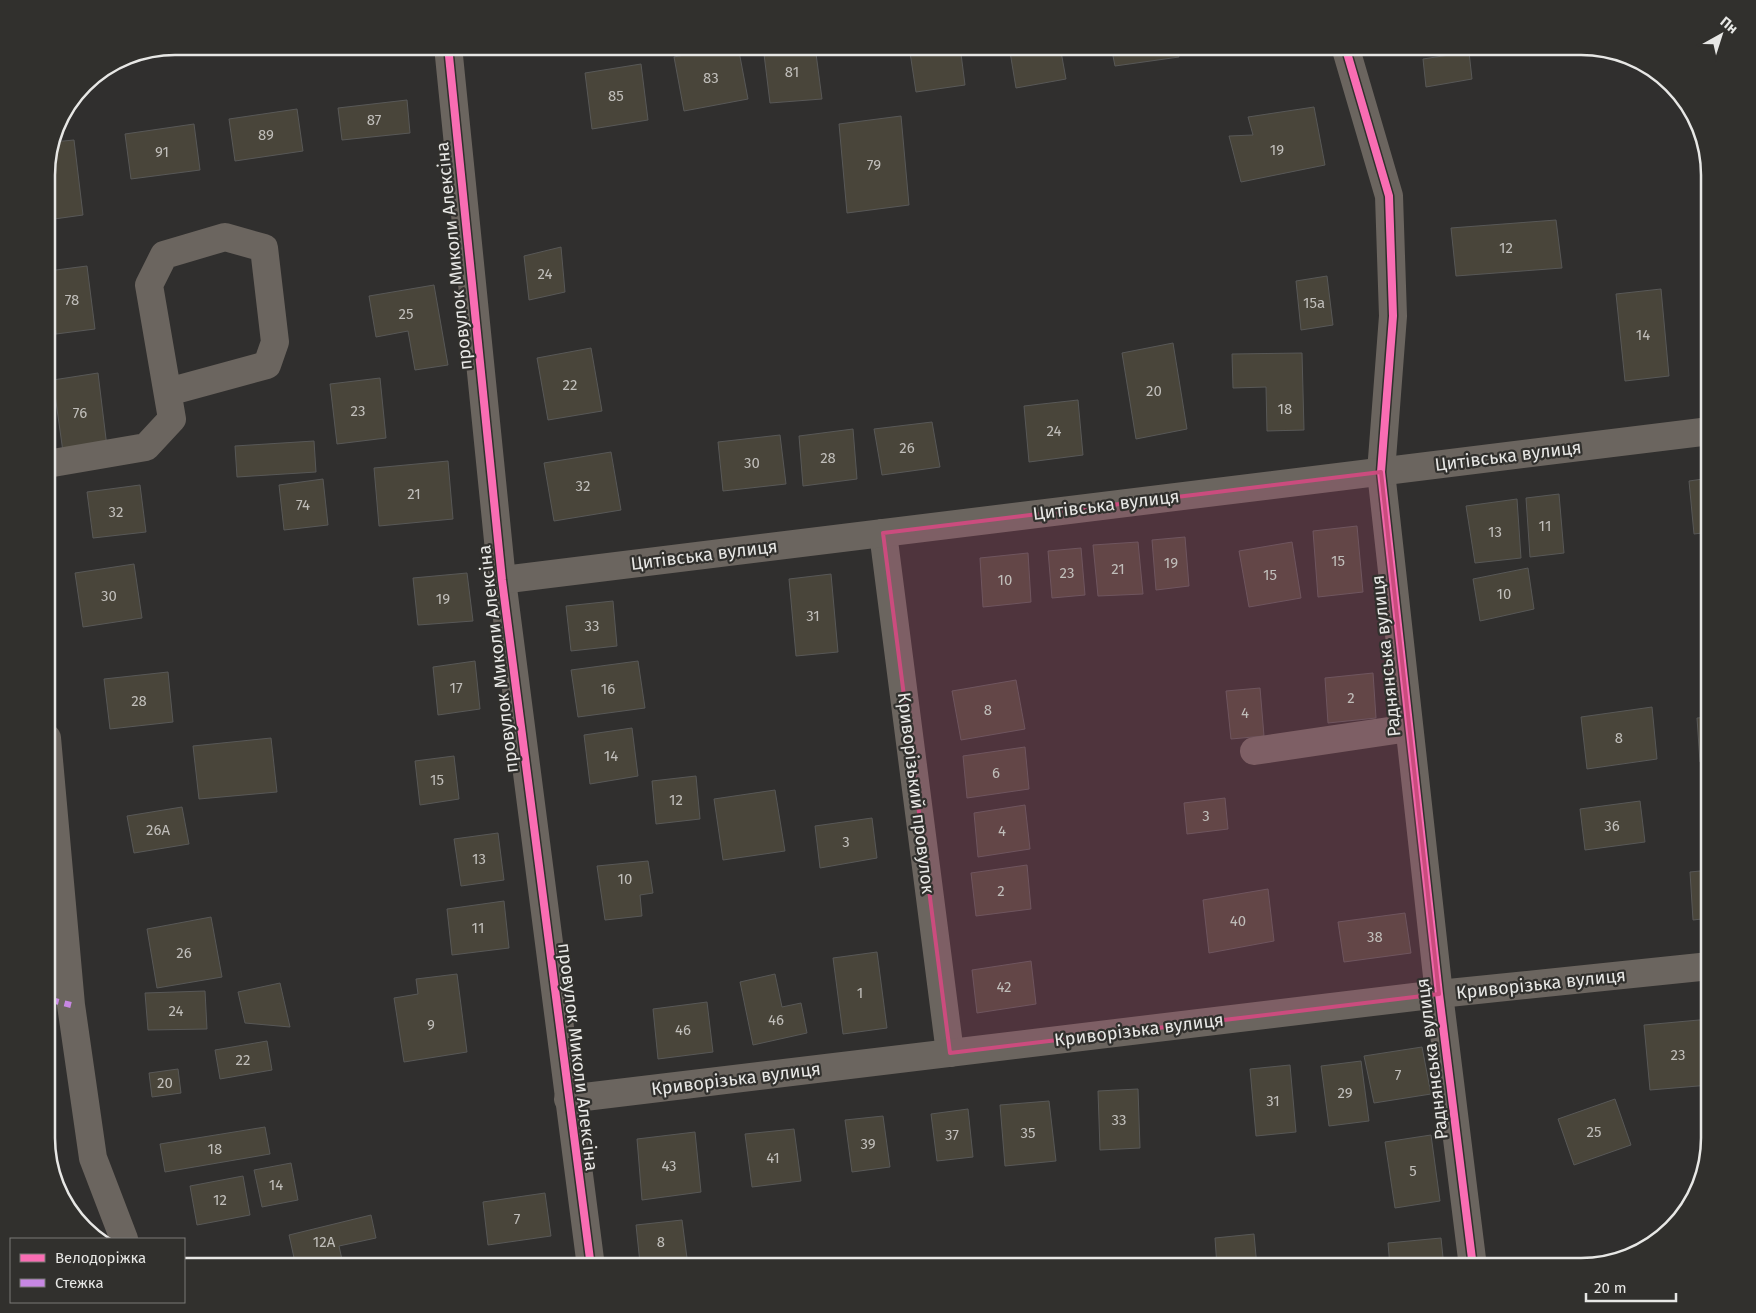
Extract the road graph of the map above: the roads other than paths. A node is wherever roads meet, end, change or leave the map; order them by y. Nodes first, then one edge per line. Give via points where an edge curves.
1 (449, 55) edge
2 (1348, 55) edge
3 (168, 392) junction
4 (1701, 432) edge
5 (55, 462) edge
6 (1381, 472) junction
7 (883, 533) junction
8 (502, 580) junction
9 (1409, 728) junction
10 (1254, 751) dead end
11 (55, 834) edge
12 (1701, 967) edge
13 (1439, 994) junction
14 (950, 1053) junction
15 (568, 1099) junction
16 (124, 1238) edge
17 (590, 1258) edge
18 (1472, 1258) edge

1 - 8 street, провулок Миколи Алексіна
2 - 6 street, Раднянська вулиця via 1389,196 1393,316
3 - 3 street via 148,285 164,255 225,237 264,248 275,342 267,365
3 - 5 street via 172,419 146,447
4 - 6 street, Цитівська вулиця
6 - 7 street, Цитівська вулиця
6 - 9 street, Раднянська вулиця
7 - 8 street, Цитівська вулиця
7 - 14 street, Криворізький провулок
8 - 15 street, провулок Миколи Алексіна
9 - 10 street
9 - 13 street, Раднянська вулиця
11 - 16 street via 71,1005 93,1158
12 - 13 street, Криворізька вулиця
13 - 14 street, Криворізька вулиця
13 - 18 street, Раднянська вулиця
14 - 15 street, Криворізька вулиця
15 - 17 street, провулок Миколи Алексіна

